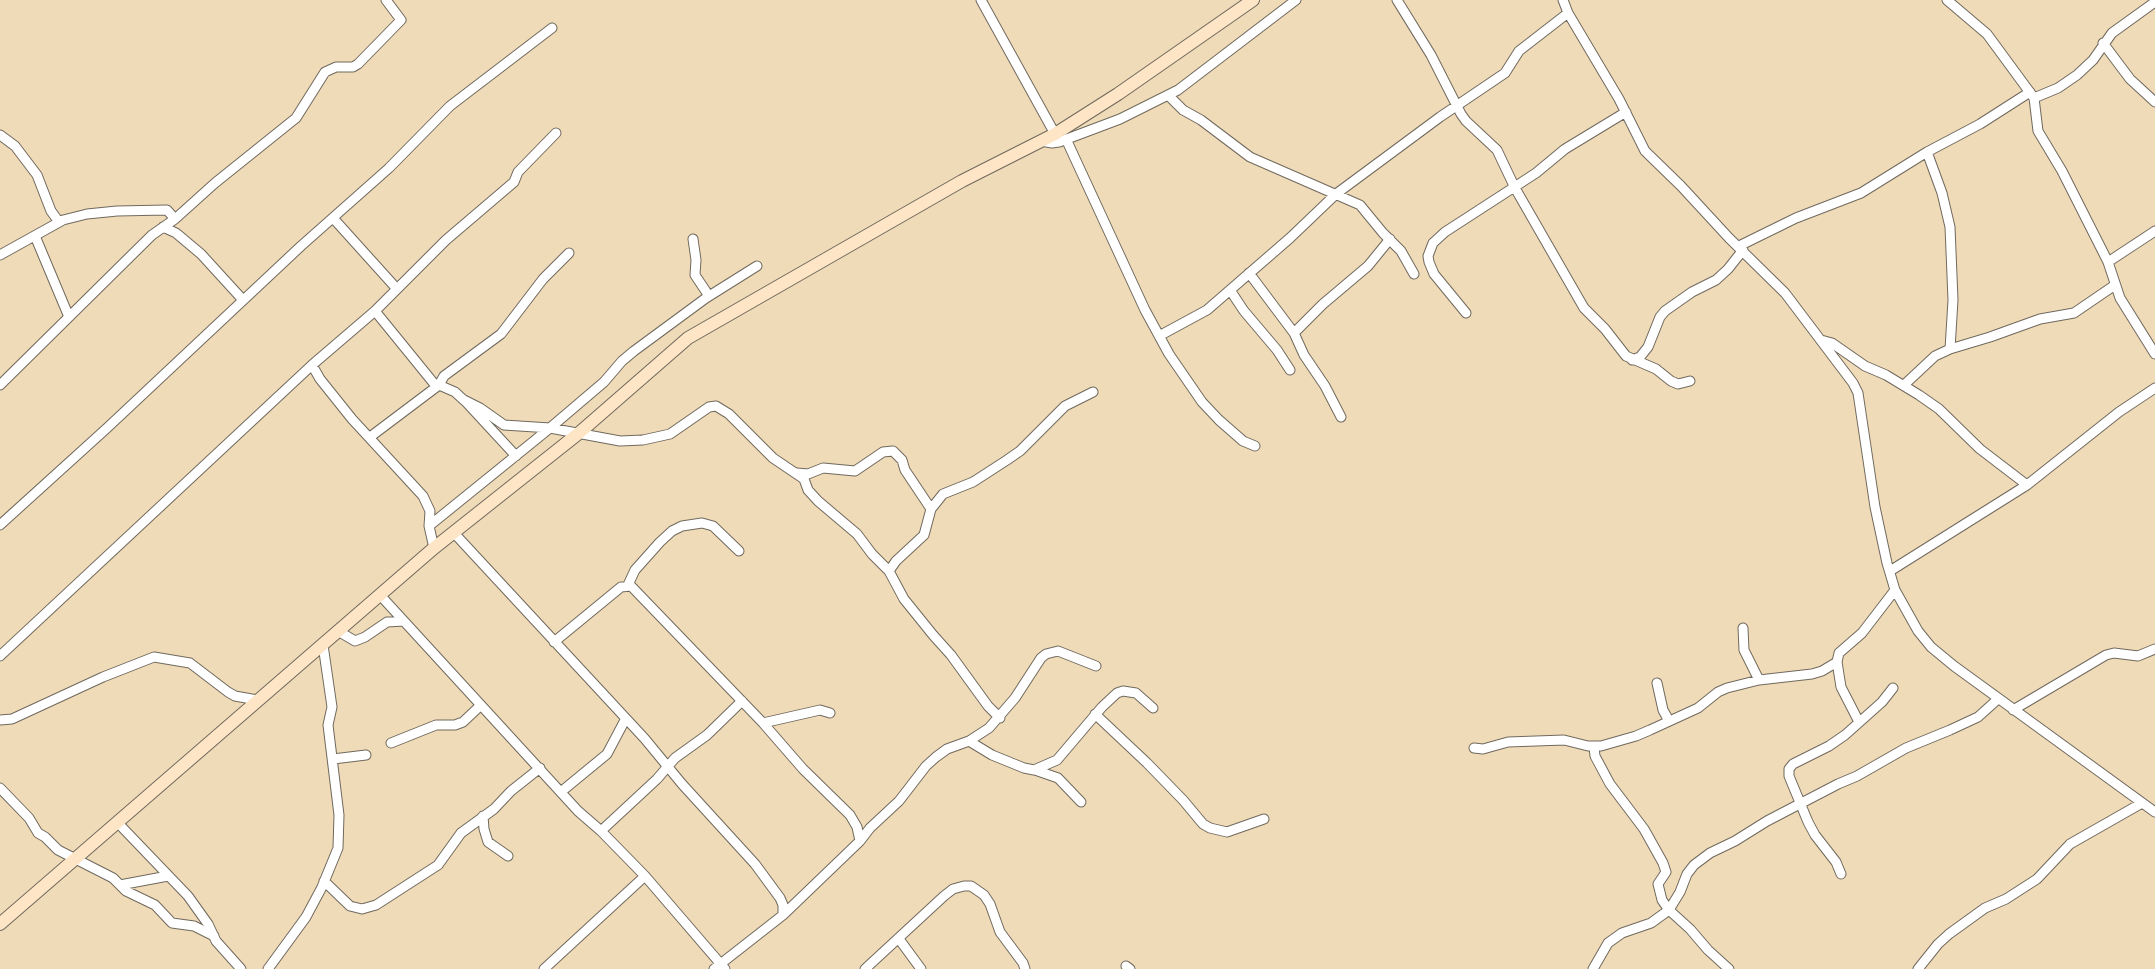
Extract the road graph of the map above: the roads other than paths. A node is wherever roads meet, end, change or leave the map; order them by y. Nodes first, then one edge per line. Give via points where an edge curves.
1 (386, 0) edge
2 (981, 0) edge
3 (1253, 0) edge
4 (1296, 0) edge
5 (1397, 0) edge
6 (1563, 0) edge
7 (1947, 0) edge
8 (2155, 2) edge
9 (1568, 13) junction
10 (552, 28) dead end
11 (2103, 43) junction
12 (2155, 88) edge
13 (2145, 93) junction
14 (1168, 95) junction
15 (2032, 95) junction
16 (2155, 102) edge
17 (1456, 106) junction
18 (1626, 112) junction
19 (556, 133) dead end
20 (1060, 137) junction
21 (1, 138) edge
22 (1928, 152) junction
23 (1515, 188) junction
24 (1336, 194) junction
25 (333, 218) junction
26 (175, 219) junction
27 (59, 222) junction
28 (163, 227) junction
29 (2155, 231) edge
30 (35, 236) junction
31 (693, 239) dead end
32 (1390, 239) junction
33 (1741, 248) junction
34 (569, 253) dead end
35 (0, 255) edge
36 (2108, 262) junction
37 (757, 266) dead end
38 (1249, 273) junction
39 (1414, 274) dead end
40 (2115, 285) junction
41 (397, 289) junction
42 (1230, 290) junction
43 (709, 296) junction
44 (243, 300) junction
45 (375, 311) junction
46 (1466, 313) dead end
47 (69, 317) junction
48 (1294, 333) junction
49 (1159, 336) junction
50 (1821, 340) junction
51 (1950, 349) junction
52 (2154, 349) edge
53 (1632, 360) junction
54 (312, 365) junction
55 (1290, 370) dead end
56 (1690, 381) dead end
57 (0, 385) edge
58 (1904, 385) junction
59 (437, 386) junction
60 (2155, 388) edge
61 (1093, 392) dead end
62 (464, 400) junction
63 (1341, 417) dead end
64 (550, 428) junction
65 (579, 433) junction
66 (370, 437) junction
67 (1255, 446) dead end
68 (516, 456) junction
69 (797, 473) junction
70 (2027, 485) junction
71 (931, 509) junction
72 (0, 525) edge
73 (429, 526) junction
74 (454, 533) junction
75 (434, 548) junction
76 (739, 551) dead end
77 (889, 571) junction
78 (1890, 571) junction
79 (628, 585) junction
80 (1895, 590) junction
81 (380, 595) junction
82 (404, 621) junction
83 (1743, 628) dead end
84 (339, 631) junction
85 (554, 642) junction
86 (322, 645) junction
87 (2155, 649) edge
88 (0, 656) edge
89 (1837, 662) junction
90 (1096, 666) dead end
91 (1759, 680) junction
92 (1657, 683) dead end
93 (1893, 688) dead end
94 (1998, 699) junction
95 (257, 700) junction
96 (742, 701) junction
97 (481, 705) junction
98 (1153, 708) dead end
99 (2013, 710) junction
100 (830, 713) dead end
101 (1095, 714) junction
102 (1000, 718) junction
103 (0, 720) edge
104 (625, 720) junction
105 (1669, 721) junction
106 (1859, 722) junction
107 (763, 723) junction
108 (969, 741) junction
109 (391, 743) dead end
110 (1594, 747) junction
111 (1474, 748) dead end
112 (366, 755) dead end
113 (333, 759) junction
114 (540, 768) junction
115 (668, 768) junction
116 (1034, 770) junction
117 (0, 788) edge
118 (562, 791) junction
119 (1081, 802) dead end
120 (2142, 803) junction
121 (1802, 804) junction
122 (2155, 812) edge
123 (483, 816) junction
124 (1264, 819) dead end
125 (117, 822) junction
126 (601, 831) junction
127 (860, 841) junction
128 (508, 856) dead end
129 (74, 859) junction
130 (1840, 874) dead end
131 (168, 876) junction
132 (645, 876) junction
133 (324, 881) junction
134 (120, 885) junction
135 (1669, 910) junction
136 (783, 915) junction
137 (0, 924) edge
138 (214, 936) junction
139 (899, 939) junction
140 (720, 967) edge
141 (241, 969) edge
142 (268, 969) edge
143 (544, 969) edge
144 (864, 969) edge
145 (921, 969) edge
146 (1024, 969) edge
147 (1593, 969) edge
148 (1730, 969) edge
149 (1918, 969) edge

1 - 26 street via 400,20 358,64 325,72 296,118
2 - 20 street
3 - 20 main road
4 - 14 street
5 - 17 street
6 - 9 street
7 - 15 street via 1987,34
8 - 11 street
9 - 17 street via 1519,51 1505,73
9 - 18 street
10 - 25 street via 450,106
11 - 13 street
11 - 15 street via 2077,75 2058,88
12 - 13 street
13 - 16 street
14 - 20 street via 1120,119
14 - 24 street via 1250,157
15 - 22 street
15 - 36 street via 2038,131
17 - 23 street via 1497,150
17 - 24 street
18 - 23 street via 1566,149
18 - 33 street via 1645,151
19 - 41 street via 518,172 514,183 446,240
20 - 49 street
20 - 65 main road via 1041,141 962,181 688,338
21 - 27 street via 15,146 37,175
22 - 33 street via 1861,193 1796,218
22 - 51 street via 1950,227
23 - 46 street via 1445,232 1430,249 1428,262 1434,274
23 - 53 street via 1584,308
24 - 32 street via 1360,206
24 - 38 street
25 - 41 street
25 - 44 street
26 - 27 street via 167,210 117,211
26 - 28 street
27 - 30 street
28 - 44 street via 201,254
28 - 47 street
29 - 36 street
30 - 35 street
30 - 47 street
31 - 43 street via 695,275
32 - 39 street
32 - 48 street via 1368,266
33 - 50 street via 1785,293
33 - 53 street via 1716,280 1665,311 1648,347
34 - 59 street via 543,279 501,334 444,375
36 - 40 street
37 - 43 street
38 - 42 street
38 - 48 street
40 - 51 street via 2074,313 2040,319
40 - 52 street
41 - 45 street
42 - 49 street via 1207,310
42 - 55 street
43 - 64 street via 634,351
44 - 72 street
45 - 54 street
45 - 59 street
47 - 57 street
48 - 63 street
49 - 67 street via 1202,402 1243,441
50 - 58 street
50 - 78 street via 1858,393 1875,507
51 - 58 street via 1935,356
53 - 56 street via 1656,369 1678,384
54 - 66 street
54 - 88 street
58 - 70 street via 1939,409 1980,449
59 - 62 street
59 - 66 street
60 - 70 street
61 - 71 street via 1065,406 1020,451 973,482 943,494
62 - 64 street via 504,425
62 - 68 street
64 - 65 street
64 - 68 street
65 - 69 street via 620,441 662,436 716,406 772,458
65 - 74 main road
66 - 73 street via 423,496 430,511
68 - 73 street
69 - 71 street via 808,474 823,468 855,471 883,452 893,451
69 - 77 street via 818,501 856,534
70 - 78 street
71 - 77 street via 924,535
73 - 75 street
74 - 75 main road
74 - 85 street
75 - 81 main road
76 - 79 street via 713,526 682,526 660,542 635,570
77 - 102 street via 904,599
78 - 80 street
79 - 85 street
79 - 96 street
80 - 89 street via 1862,633 1839,653
80 - 94 street via 1931,647
81 - 82 street
81 - 84 main road
82 - 84 street via 387,622 359,640
82 - 97 street
83 - 91 street via 1744,650
84 - 86 main road
85 - 104 street
86 - 95 main road
86 - 113 street via 332,707 328,725
87 - 99 street via 2138,656 2106,655
89 - 91 street via 1812,674
89 - 106 street via 1841,687
90 - 102 street via 1058,651 1046,654
91 - 105 street via 1718,692 1698,708
92 - 105 street
93 - 106 street
94 - 99 street
94 - 121 street via 1978,717 1906,748
95 - 103 street via 235,696 190,663 154,657 12,719
95 - 125 main road
96 - 107 street
96 - 115 street
97 - 109 street via 463,722 436,725
97 - 114 street
98 - 101 street via 1136,693 1123,691
99 - 120 street
100 - 107 street via 820,710
101 - 116 street via 1057,760
101 - 124 street via 1203,824 1227,832
102 - 108 street
104 - 115 street
104 - 118 street via 607,754
105 - 110 street via 1636,736
106 - 121 street via 1829,746 1789,769
107 - 127 street via 850,815
108 - 116 street
108 - 127 street via 946,749 926,766
110 - 111 street via 1564,740
110 - 135 street via 1610,784 1644,828 1663,863 1666,872 1658,886
112 - 113 street
113 - 133 street via 338,848
114 - 118 street
114 - 123 street
115 - 126 street
115 - 136 street via 755,864 780,897
116 - 119 street via 1058,778
117 - 129 street via 38,833
118 - 126 street
120 - 122 street
120 - 149 street via 2070,844 2037,879 1949,934
121 - 130 street via 1815,835 1836,862
121 - 135 street via 1704,857 1687,874
123 - 128 street via 488,842
123 - 133 street via 461,833 438,865 376,905 362,909 350,906
125 - 129 main road
125 - 131 street
126 - 132 street
127 - 136 street
129 - 134 street
129 - 137 main road
131 - 134 street
131 - 138 street via 188,896
132 - 140 street
132 - 143 street
133 - 142 street via 306,917
134 - 138 street via 155,905 172,923 194,926
135 - 147 street via 1608,943
135 - 148 street
136 - 140 street
138 - 141 street
139 - 144 street
139 - 145 street
139 - 146 street via 953,889 971,886 990,904 1000,932

